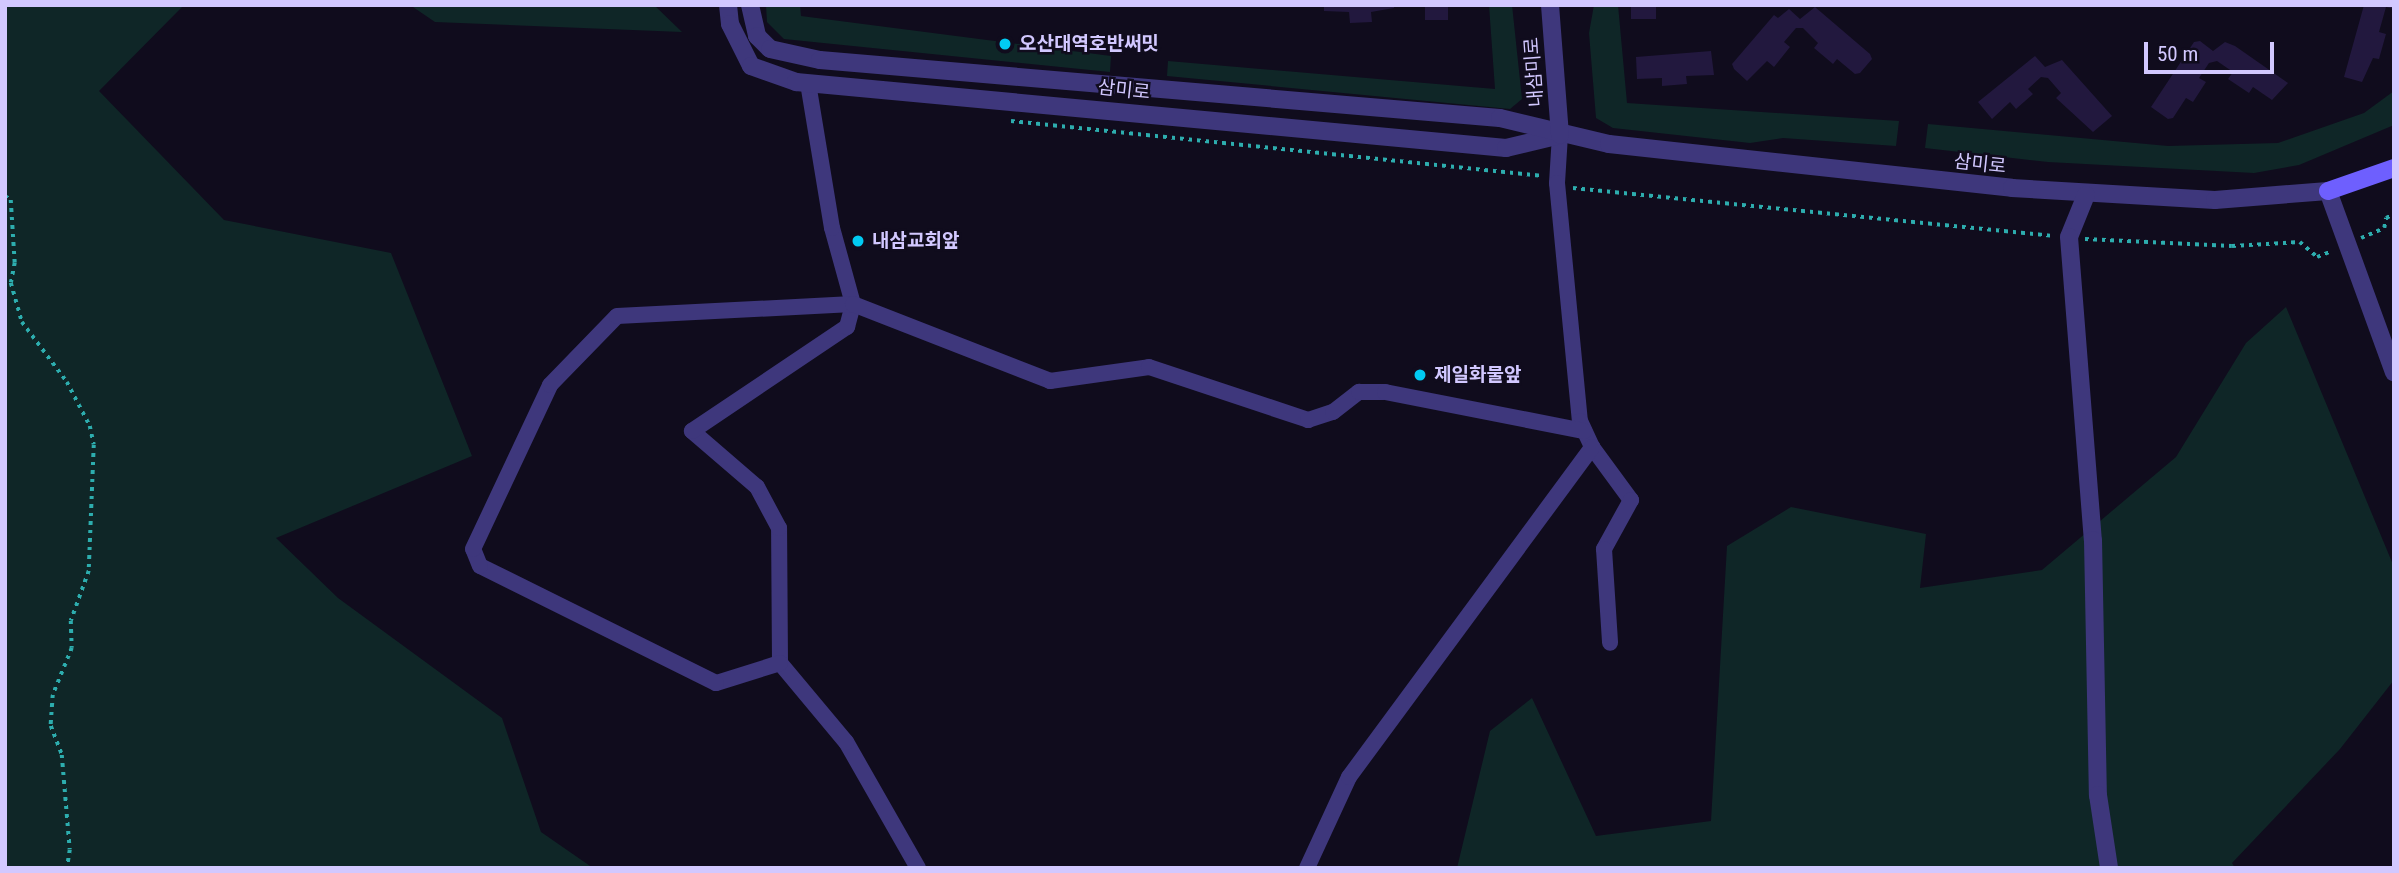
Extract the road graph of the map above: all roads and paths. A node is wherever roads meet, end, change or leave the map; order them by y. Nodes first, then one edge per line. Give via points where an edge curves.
1 (728, 5) edge
2 (750, 5) edge
3 (1550, 5) edge
4 (808, 83) junction
5 (1005, 121) dead end
6 (1560, 135) junction
7 (2394, 167) edge
8 (1557, 183) junction
9 (2328, 191) junction
10 (2087, 194) junction
11 (5, 197) edge
12 (2394, 214) edge
13 (2384, 228) dead end
14 (2069, 237) junction
15 (2317, 257) dead end
16 (853, 304) junction
17 (2394, 372) edge
18 (1584, 431) junction
19 (1592, 447) junction
20 (1610, 643) dead end
21 (779, 663) junction
22 (67, 868) edge
23 (918, 868) edge
24 (1307, 868) edge
25 (2109, 868) edge

1 - 4 street, 삼미로 via 738,46 751,66 770,76
2 - 6 street, 삼미로 via 757,36 770,49 820,60 1500,118
3 - 6 street, 내삼미로
4 - 6 street, 삼미로 via 1506,148
4 - 16 street via 832,228
5 - 8 path via 1535,173
6 - 8 street
6 - 10 street, 삼미로
7 - 9 main road, 삼미로
8 - 14 path
8 - 18 street
9 - 10 street, 삼미로 via 2215,200
9 - 17 street
10 - 14 street
11 - 22 path via 11,200 15,262 11,283 22,322 67,382 90,426 94,445 89,571 71,621 72,648 53,695 51,726 62,755 70,850
12 - 13 path via 2386,218
14 - 15 path via 2232,246 2300,242
14 - 25 street via 2094,540 2098,795
16 - 18 street via 1050,381 1149,367 1308,420 1333,412 1359,392 1385,392
16 - 21 street via 847,327 692,431 757,487 779,528
16 - 21 street via 617,316 550,384 473,549 480,566 716,683
18 - 19 street
19 - 20 street via 1631,500 1604,549
19 - 24 street via 1349,777
21 - 23 street via 846,742

